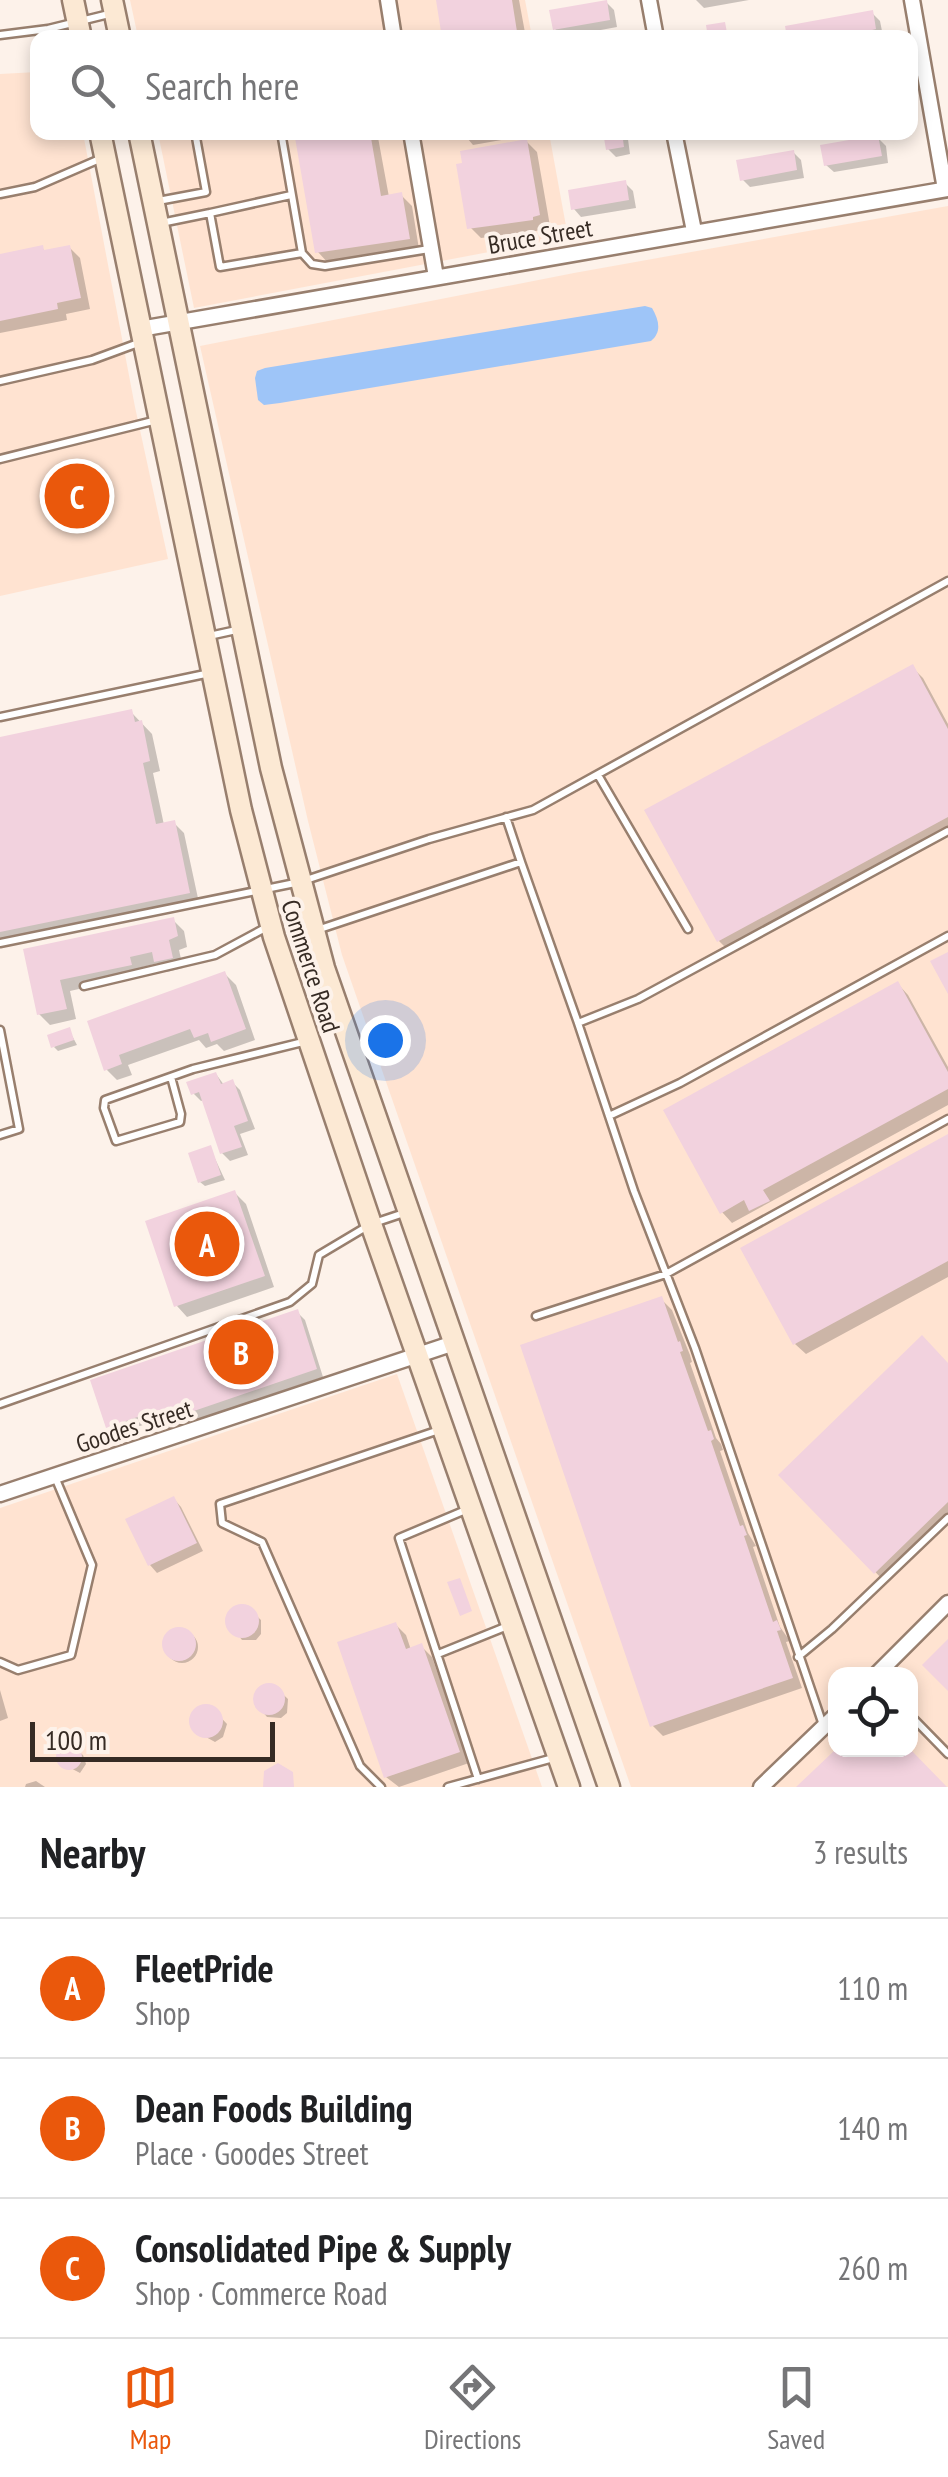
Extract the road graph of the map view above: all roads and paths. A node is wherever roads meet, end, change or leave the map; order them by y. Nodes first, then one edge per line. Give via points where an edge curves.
1 (388, 0) edge
2 (649, 0) edge
3 (912, 0) edge
4 (113, 6) edge
5 (77, 20) edge
6 (38, 30) edge
7 (393, 30) edge
8 (655, 30) edge
9 (918, 30) edge
10 (30, 31) edge
11 (918, 32) edge
12 (0, 34) edge
13 (102, 140) edge
14 (142, 140) edge
15 (196, 140) edge
16 (282, 140) edge
17 (412, 140) edge
18 (676, 140) edge
19 (105, 157) junction
20 (947, 189) edge
21 (0, 194) edge
22 (291, 195) junction
23 (154, 202) junction
24 (210, 212) junction
25 (158, 224) junction
26 (694, 231) junction
27 (431, 248) junction
28 (302, 252) junction
29 (436, 277) junction
30 (178, 322) junction
31 (141, 335) junction
32 (0, 381) edge
33 (158, 420) junction
34 (0, 459) edge
35 (948, 581) edge
36 (242, 629) junction
37 (204, 637) junction
38 (212, 673) junction
39 (0, 718) edge
40 (598, 774) junction
41 (506, 817) junction
42 (948, 831) edge
43 (521, 862) junction
44 (300, 882) junction
45 (261, 891) junction
46 (270, 925) junction
47 (688, 929) dead end
48 (314, 931) junction
49 (948, 936) edge
50 (0, 943) edge
51 (84, 986) dead end
52 (578, 1024) junction
53 (0, 1030) edge
54 (308, 1040) junction
55 (170, 1077) junction
56 (609, 1116) junction
57 (948, 1119) edge
58 (0, 1135) edge
59 (408, 1212) junction
60 (371, 1224) junction
61 (666, 1274) junction
62 (536, 1316) dead end
63 (454, 1344) junction
64 (417, 1356) junction
65 (0, 1404) edge
66 (442, 1429) junction
67 (55, 1476) junction
68 (0, 1494) edge
69 (470, 1508) junction
70 (948, 1518) edge
71 (948, 1603) edge
72 (511, 1624) junction
73 (437, 1654) junction
74 (798, 1658) junction
75 (0, 1662) edge
76 (884, 1667) edge
77 (828, 1722) edge
78 (918, 1723) edge
79 (824, 1726) junction
80 (948, 1754) edge
81 (558, 1756) junction
82 (478, 1780) junction
83 (381, 1787) edge
84 (448, 1787) edge
85 (569, 1787) edge
86 (608, 1787) edge
87 (760, 1787) edge

1 - 7 street
2 - 8 street
3 - 9 street
4 - 5 lane
5 - 6 lane
10 - 12 lane
11 - 20 street
13 - 19 main road, Commerce Road
14 - 23 main road, Commerce Road
15 - 23 lane via 206,192
16 - 22 lane
17 - 27 street
18 - 26 street
19 - 21 lane
19 - 31 main road, Commerce Road
20 - 26 street, Bruce Street
22 - 24 lane
22 - 28 lane
23 - 25 main road, Commerce Road
24 - 25 lane
24 - 28 lane via 220,268
25 - 30 main road, Commerce Road
26 - 29 street, Bruce Street
27 - 28 lane via 325,266 312,264
27 - 29 street
29 - 30 street, Bruce Street
30 - 31 street, Bruce Street
30 - 36 main road, Commerce Road
31 - 32 lane via 92,360
31 - 33 main road, Commerce Road
33 - 34 lane
33 - 37 main road, Commerce Road
35 - 40 lane
36 - 37 lane
36 - 44 main road, Commerce Road
37 - 38 main road, Commerce Road
38 - 39 lane
38 - 45 main road, Commerce Road
40 - 41 lane via 533,810
40 - 47 lane
41 - 43 lane
41 - 44 lane
42 - 52 lane via 638,999
43 - 48 lane
43 - 52 lane
44 - 45 lane
44 - 48 main road, Commerce Road
45 - 46 main road, Commerce Road
45 - 50 lane
46 - 51 lane via 215,955
46 - 54 main road, Commerce Road
48 - 59 main road, Commerce Road
49 - 56 lane
52 - 56 lane
53 - 58 lane via 19,1129
54 - 55 lane
54 - 60 main road, Commerce Road
55 - 55 lane via 104,1100 116,1141 180,1122
56 - 61 lane
57 - 61 lane
59 - 60 lane
59 - 63 main road, Commerce Road
60 - 64 main road, Commerce Road
60 - 65 lane via 319,1254 312,1284 290,1302
61 - 62 lane
61 - 74 lane
63 - 64 street, Goodes Street
63 - 86 main road, Commerce Road
64 - 66 main road, Commerce Road
64 - 67 street, Goodes Street
66 - 69 main road, Commerce Road
66 - 83 lane via 220,1504 222,1523 262,1542 360,1766
67 - 68 street, Goodes Street
67 - 75 lane via 92,1565 71,1655 18,1670
69 - 72 main road, Commerce Road
69 - 73 lane via 399,1538
70 - 74 lane
71 - 76 street
72 - 73 lane
72 - 81 main road, Commerce Road
73 - 82 lane
74 - 79 lane
77 - 79 street
78 - 80 lane
79 - 87 street
81 - 82 lane
81 - 85 main road, Commerce Road
82 - 84 lane

